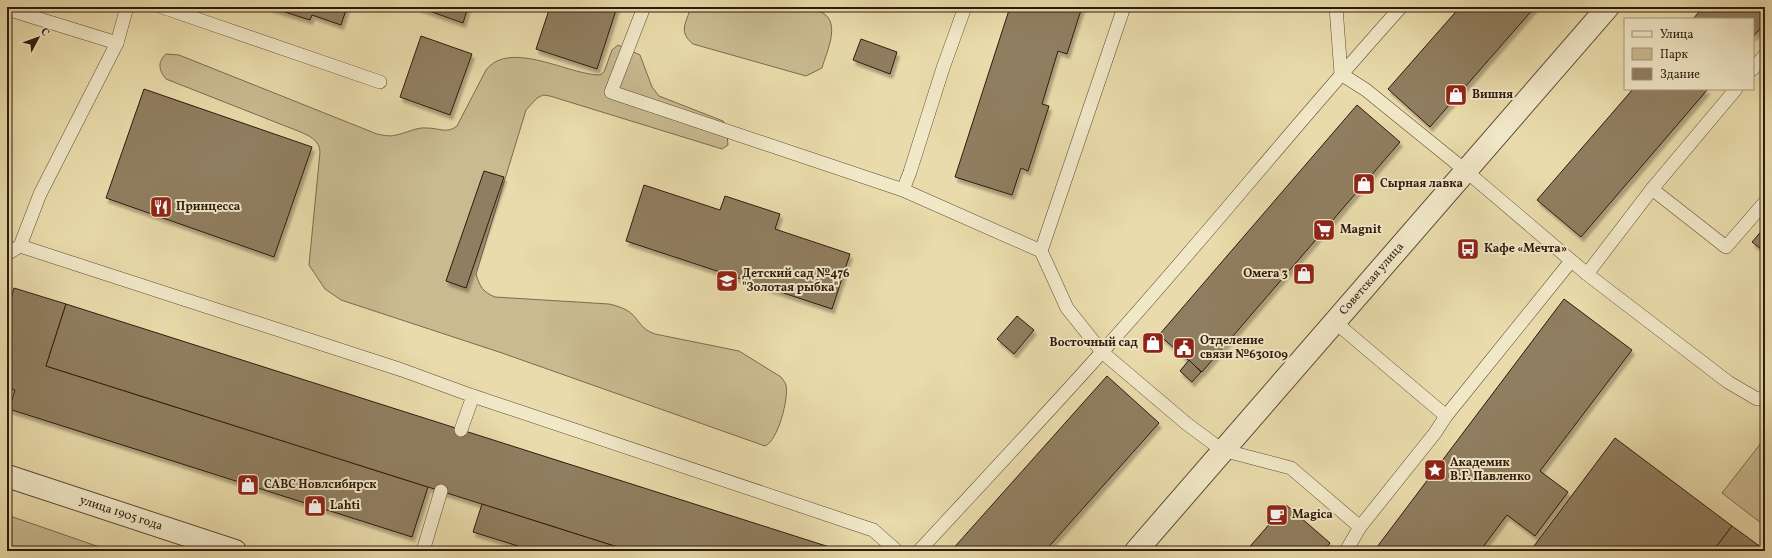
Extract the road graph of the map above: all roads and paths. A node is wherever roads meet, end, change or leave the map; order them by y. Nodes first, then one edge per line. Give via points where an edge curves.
1 (127, 7) edge
2 (162, 7) edge
3 (644, 7) edge
4 (966, 7) edge
5 (1124, 7) edge
6 (1336, 7) edge
7 (1401, 7) edge
8 (1608, 7) edge
9 (7, 9) edge
10 (117, 43) junction
11 (1765, 55) edge
12 (1754, 68) edge
13 (1341, 74) junction
14 (380, 82) dead end
15 (1735, 90) edge
16 (1466, 171) junction
17 (1652, 189) junction
18 (903, 190) junction
19 (1765, 202) edge
20 (20, 246) junction
21 (1041, 251) junction
22 (7, 254) edge
23 (1571, 261) junction
24 (1587, 274) junction
25 (1335, 322) junction
26 (1102, 352) junction
27 (473, 396) junction
28 (1765, 398) edge
29 (1446, 416) junction
30 (461, 430) dead end
31 (1222, 450) junction
32 (7, 476) edge
33 (441, 491) dead end
34 (1360, 527) junction
35 (235, 551) edge
36 (423, 551) edge
37 (897, 551) edge
38 (919, 551) edge
39 (1136, 551) edge
40 (1346, 551) edge

1 - 10 lane
2 - 14 lane
3 - 18 lane via 611,92
4 - 18 lane
5 - 21 lane
6 - 13 lane
7 - 13 lane
8 - 16 street, Советская улица
9 - 10 lane
10 - 20 lane via 40,194
11 - 12 lane
13 - 16 lane via 1366,90
13 - 26 lane
15 - 17 lane
16 - 23 lane
16 - 25 street, Советская улица
17 - 19 lane via 1726,247
17 - 24 lane
18 - 21 lane
20 - 22 lane
20 - 27 lane via 402,370
21 - 26 lane via 1067,308
23 - 24 lane
23 - 29 lane
24 - 28 lane via 1728,382 1757,399
25 - 29 lane
25 - 31 street, Советская улица
26 - 31 lane via 1187,424
26 - 38 lane
27 - 30 lane
27 - 37 lane via 873,530
29 - 34 lane
31 - 34 lane via 1291,468
31 - 39 street, Советская улица
32 - 35 street, улица 1905 года
33 - 36 lane
34 - 40 lane

